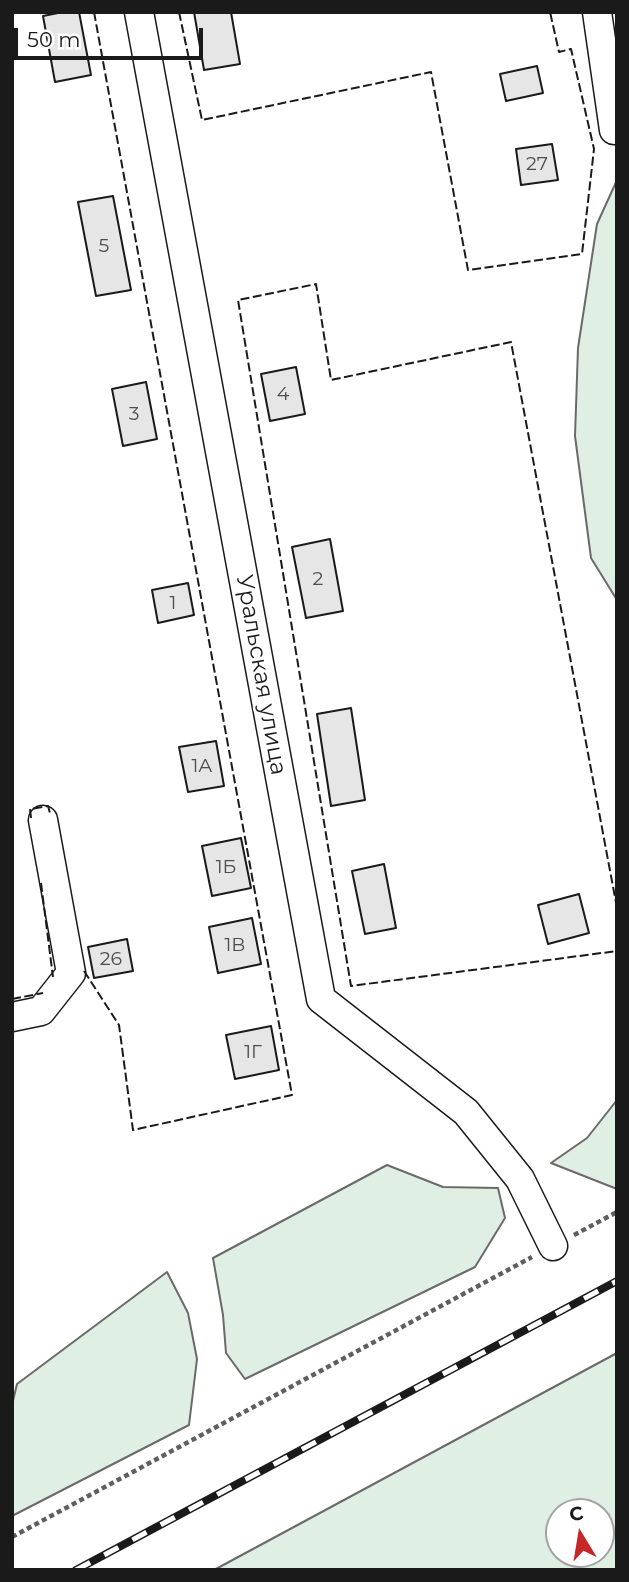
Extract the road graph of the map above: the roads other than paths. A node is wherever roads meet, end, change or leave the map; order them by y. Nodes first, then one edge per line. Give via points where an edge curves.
1 (139, 12) edge
2 (597, 12) edge
3 (614, 130) dead end
4 (43, 820) dead end
5 (12, 1017) edge
6 (553, 1246) road end

1 - 6 street, Уральская улица via 321,999 466,1112 520,1179
2 - 3 street
4 - 5 street via 71,973 41,1011

